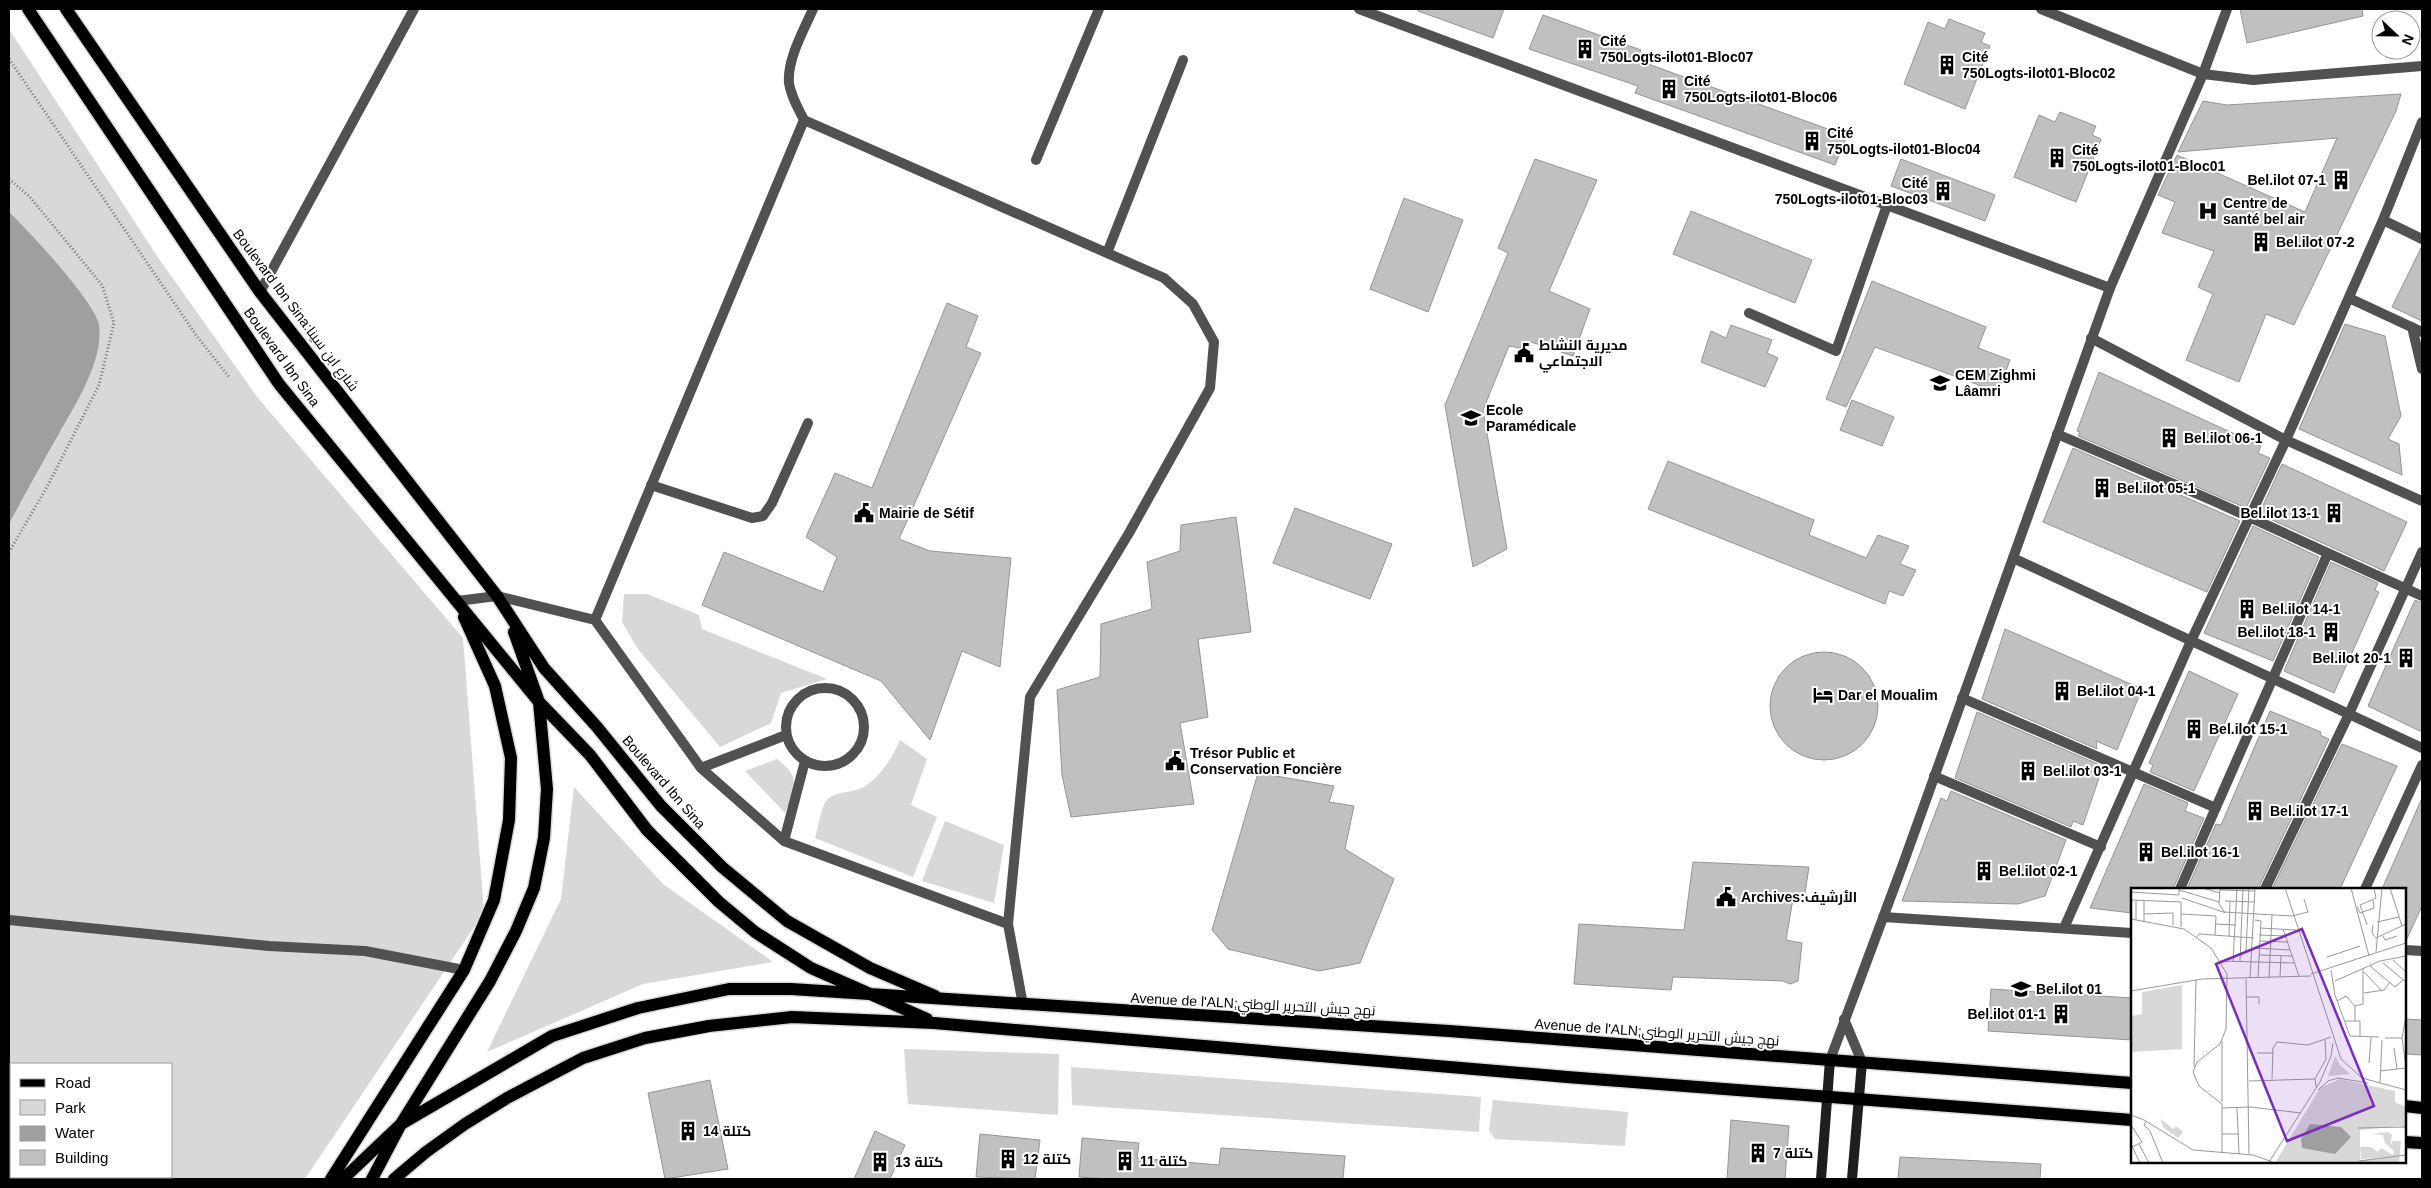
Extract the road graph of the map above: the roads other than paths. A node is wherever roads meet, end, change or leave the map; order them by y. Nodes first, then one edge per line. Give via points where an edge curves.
1 (28, 9) edge
2 (66, 9) edge
3 (414, 9) edge
4 (813, 9) edge
5 (1099, 9) edge
6 (1359, 9) edge
7 (2041, 9) edge
8 (2227, 9) edge
9 (1183, 60) dead end
10 (2422, 66) edge
11 (2203, 74) junction
12 (804, 120) junction
13 (2422, 122) edge
14 (1036, 160) dead end
15 (1887, 205) junction
16 (2383, 220) junction
17 (2422, 239) edge
18 (1107, 253) junction
19 (2110, 288) junction
20 (260, 292) junction
21 (2349, 298) junction
22 (1749, 313) dead end
23 (2412, 327) junction
24 (2422, 332) edge
25 (2091, 338) junction
26 (2422, 368) edge
27 (808, 423) dead end
28 (2057, 434) junction
29 (2286, 440) junction
30 (651, 485) junction
31 (2422, 502) edge
32 (2248, 516) junction
33 (2422, 552) edge
34 (2328, 553) junction
35 (2013, 558) junction
36 (2407, 589) junction
37 (497, 596) junction
38 (2422, 596) edge
39 (457, 601) junction
40 (594, 620) junction
41 (2191, 641) junction
42 (2273, 679) junction
43 (1962, 698) junction
44 (539, 702) junction
45 (2349, 714) junction
46 (786, 735) junction
47 (2422, 748) edge
48 (805, 762) junction
49 (2422, 765) edge
50 (701, 768) junction
51 (2134, 772) junction
52 (1934, 776) junction
53 (2216, 808) junction
54 (784, 842) junction
55 (2100, 847) junction
56 (2180, 888) edge
57 (2265, 888) edge
58 (2365, 888) edge
59 (1883, 917) junction
60 (9, 920) edge
61 (1008, 924) junction
62 (2064, 928) junction
63 (2131, 932) edge
64 (2406, 950) edge
65 (2422, 950) edge
66 (464, 970) junction
67 (875, 996) junction
68 (944, 1000) junction
69 (1023, 1005) junction
70 (1844, 1019) junction
71 (934, 1023) junction
72 (1830, 1060) junction
73 (1862, 1062) junction
74 (2131, 1083) edge
75 (1827, 1097) junction
76 (1858, 1099) junction
77 (2406, 1106) edge
78 (2422, 1108) edge
79 (2131, 1120) edge
80 (401, 1124) junction
81 (2406, 1142) edge
82 (2422, 1143) edge
83 (331, 1179) edge
84 (343, 1179) edge
85 (372, 1179) edge
86 (394, 1179) edge
87 (1821, 1179) edge
88 (1852, 1179) edge

1 - 39 main road, Boulevard Ibn Sina via 279,384
2 - 20 main road, Boulevard Ibn Sina:شارع ابن سينا
3 - 20 street
4 - 12 street via 793,59 789,81 792,97
5 - 14 street
6 - 15 street
7 - 11 street
8 - 11 street
9 - 18 street
10 - 11 street via 2253,80
11 - 19 street
12 - 18 street
12 - 30 street
13 - 16 street
15 - 19 street
15 - 22 street via 1836,350
16 - 17 street
16 - 21 street
18 - 61 street via 1164,278 1193,304 1214,342 1210,388 1129,533 1030,697
19 - 25 street
20 - 37 main road, Boulevard Ibn Sina:شارع ابن سينا
21 - 23 street
21 - 29 street
23 - 24 street
23 - 26 street
25 - 28 street
25 - 29 street
27 - 30 street via 763,516 752,518
28 - 32 street
28 - 35 street
29 - 31 street
29 - 32 street
30 - 40 street
32 - 34 street
32 - 41 street
33 - 36 street
34 - 36 street
34 - 42 street
35 - 41 street
35 - 43 street
36 - 38 street
36 - 45 street
37 - 39 street
37 - 40 street
37 - 44 main road, Boulevard Ibn Sina via 516,636
37 - 68 main road, Boulevard Ibn Sina via 544,668 661,806 722,867 787,921 870,968
39 - 44 main road, Boulevard Ibn Sina
39 - 66 main road via 495,686 511,758 509,820 494,900
40 - 50 street
41 - 42 street
41 - 51 street
42 - 45 street
42 - 53 street
43 - 51 street
43 - 52 street
44 - 67 main road, Boulevard Ibn Sina via 590,755 647,830 719,902 755,932 811,968
44 - 80 main road, Boulevard Ibn Sina via 547,790 544,838 534,888 490,981
45 - 47 street
45 - 57 street
46 - 48 street via 790,746
46 - 48 street via 790,709 810,691 822,688 836,690 848,695 857,705 863,717 864,730 854,754 831,766
46 - 50 street
48 - 54 street
49 - 58 street
50 - 54 street
51 - 53 street
51 - 55 street
52 - 55 street
52 - 59 street
53 - 56 street
54 - 61 street
55 - 62 street
59 - 62 street
59 - 70 street
60 - 66 street via 269,946 365,951
61 - 69 street
62 - 63 street
64 - 65 street
66 - 83 main road
67 - 68 main road, Avenue de l'ALN;نهج جيش التحرير الوطني
67 - 71 main road, Boulevard Ibn Sina
67 - 80 main road, Avenue de l'ALN;نهج جيش التحرير الوطني via 791,989 729,989 638,1008 552,1036
68 - 69 main road, Avenue de l'ALN;نهج جيش التحرير الوطني
69 - 72 main road, Avenue de l'ALN;نهج جيش التحرير الوطني via 1449,1031
70 - 72 street
70 - 73 street
71 - 75 main road
71 - 86 main road via 792,1017 709,1026 645,1038 583,1058 507,1098 434,1146
72 - 73 main road, Avenue de l'ALN;نهج جيش التحرير الوطني
72 - 75 main road
73 - 74 main road, Avenue de l'ALN;نهج جيش التحرير الوطني
73 - 76 main road
75 - 76 main road
75 - 87 main road
76 - 79 main road
76 - 88 main road
77 - 78 main road
80 - 84 main road
80 - 85 main road, Boulevard Ibn Sina
81 - 82 main road

